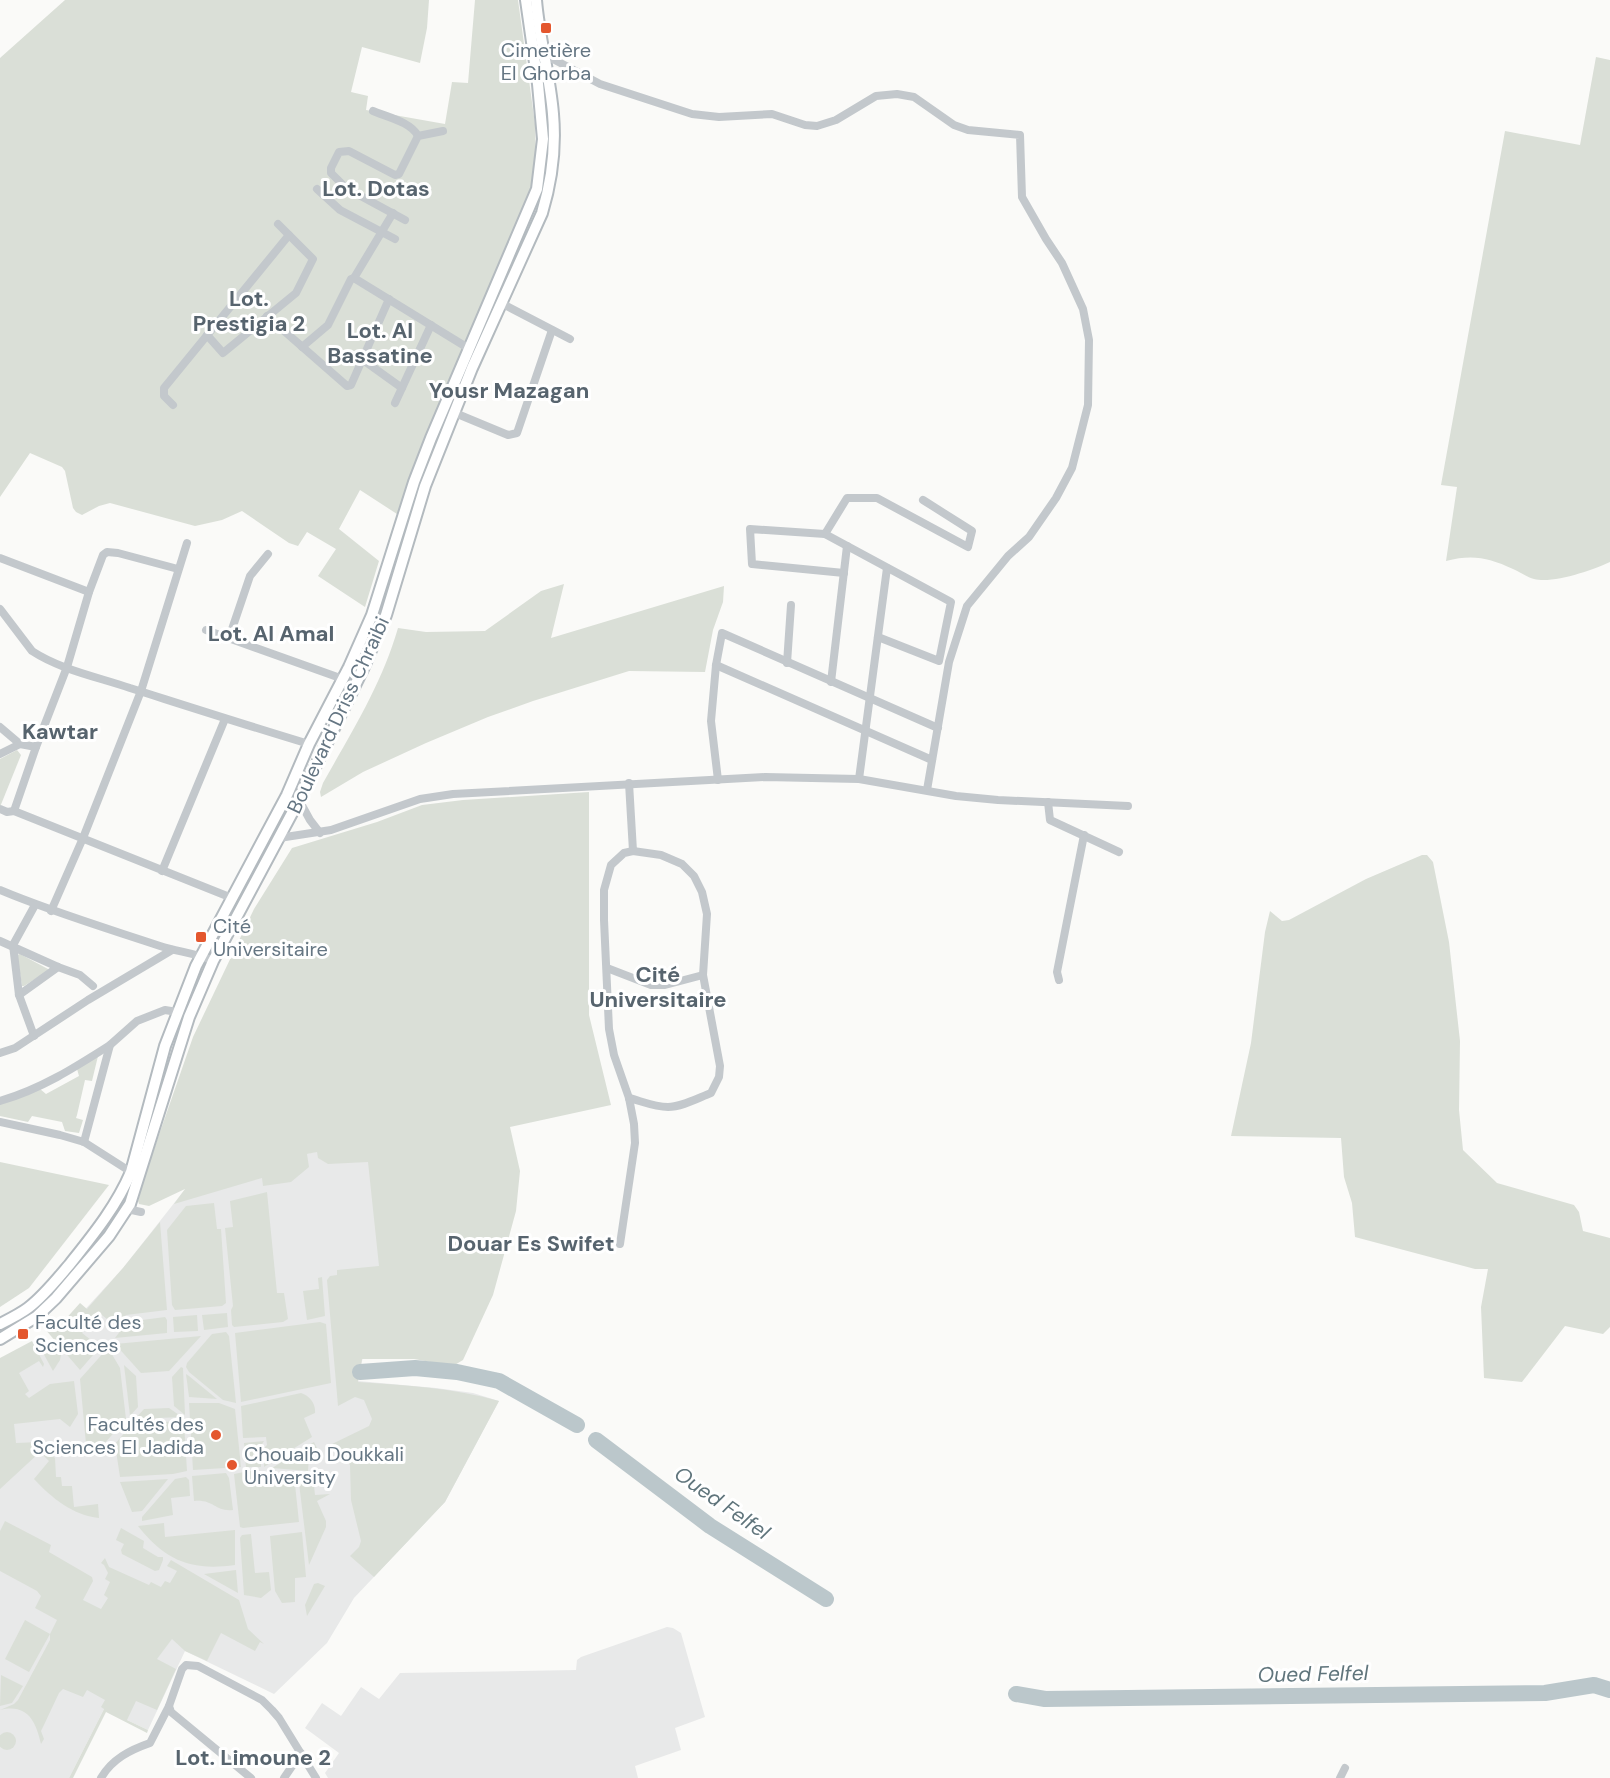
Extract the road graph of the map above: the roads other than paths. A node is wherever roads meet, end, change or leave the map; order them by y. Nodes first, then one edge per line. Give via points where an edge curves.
1 (526, 0) edge
2 (536, 0) edge
3 (544, 57) junction
4 (543, 83) junction
5 (373, 111) dead end
6 (443, 131) dead end
7 (418, 136) junction
8 (317, 189) dead end
9 (393, 213) junction
10 (405, 220) dead end
11 (278, 224) dead end
12 (382, 231) junction
13 (289, 235) junction
14 (395, 239) dead end
15 (354, 278) junction
16 (389, 299) junction
17 (501, 303) junction
18 (267, 316) junction
19 (431, 325) junction
20 (552, 330) junction
21 (207, 335) junction
22 (570, 339) dead end
23 (302, 347) junction
24 (468, 348) junction
25 (363, 360) junction
26 (402, 388) junction
27 (395, 403) dead end
28 (173, 405) dead end
29 (455, 413) junction
30 (414, 482) junction
31 (426, 486) junction
32 (923, 500) dead end
33 (412, 510) junction
34 (825, 534) junction
35 (187, 543) dead end
36 (847, 546) junction
37 (268, 554) dead end
38 (0, 558) edge
39 (887, 567) junction
40 (178, 569) junction
41 (844, 573) junction
42 (89, 592) junction
43 (791, 605) dead end
44 (0, 609) edge
45 (207, 630) dead end
46 (878, 637) junction
47 (229, 638) junction
48 (787, 663) junction
49 (716, 665) junction
50 (68, 667) junction
51 (343, 679) junction
52 (831, 682) junction
53 (141, 691) junction
54 (870, 699) junction
55 (225, 719) junction
56 (0, 727) edge
57 (938, 728) junction
58 (866, 730) junction
59 (20, 744) junction
60 (309, 744) junction
61 (36, 747) junction
62 (0, 754) edge
63 (932, 760) junction
64 (859, 779) junction
65 (718, 780) junction
66 (629, 783) junction
67 (927, 790) junction
68 (299, 800) junction
69 (1048, 802) junction
70 (1128, 806) dead end
71 (0, 809) edge
72 (14, 811) junction
73 (320, 833) junction
74 (1084, 836) junction
75 (83, 838) junction
76 (279, 838) junction
77 (633, 851) junction
78 (1119, 852) dead end
79 (162, 871) junction
80 (0, 890) edge
81 (232, 898) junction
82 (35, 905) junction
83 (51, 911) junction
84 (0, 941) edge
85 (13, 945) junction
86 (172, 950) junction
87 (199, 960) junction
88 (211, 965) junction
89 (58, 967) junction
90 (607, 968) junction
91 (703, 975) junction
92 (1059, 980) dead end
93 (93, 986) dead end
94 (19, 995) junction
95 (177, 1012) junction
96 (34, 1036) junction
97 (110, 1045) junction
98 (0, 1053) edge
99 (629, 1098) junction
100 (0, 1101) edge
101 (0, 1122) edge
102 (84, 1142) junction
103 (131, 1172) junction
104 (127, 1209) junction
105 (141, 1212) dead end
106 (620, 1244) dead end
107 (0, 1324) edge
108 (0, 1339) edge
109 (169, 1706) junction
110 (301, 1753) junction
111 (1345, 1768) dead end
112 (101, 1778) edge
113 (251, 1778) edge
114 (284, 1778) edge
115 (316, 1778) edge
116 (1340, 1778) edge

1 - 4 main road, Boulevard Driss Chraibi
2 - 3 main road, Boulevard Driss Chraibi
3 - 4 main road, Boulevard Driss Chraibi
3 - 57 street via 600,84 693,114 772,114 817,126 836,120 876,96 897,94 914,97 954,126 980,133 1020,135 1022,197 1062,263 1083,309 1089,340 1088,405 1072,468 1056,498 1029,537 967,606 949,662
4 - 17 main road, Boulevard Driss Chraibi via 554,132 550,188
4 - 24 main road, Boulevard Driss Chraibi via 543,139 537,189
5 - 7 street via 410,127
6 - 7 street
7 - 9 street via 399,174 344,150 331,168 346,188
8 - 12 street via 340,210
9 - 10 street
9 - 12 street
11 - 13 street
12 - 14 street
12 - 15 street
13 - 18 street via 313,259 296,293
13 - 21 street
15 - 16 street
15 - 23 street via 328,325
16 - 19 street
16 - 25 street
17 - 20 street
17 - 29 main road, Boulevard Driss Chraibi
18 - 21 street via 223,353
18 - 23 street
19 - 24 street
19 - 26 street
20 - 22 street
20 - 29 street via 517,433 508,435
21 - 28 street via 164,388 164,396
23 - 25 street via 347,386 351,386
24 - 30 main road, Boulevard Driss Chraibi
25 - 26 street
26 - 27 street
29 - 31 main road, Boulevard Driss Chraibi
30 - 31 main road
30 - 33 main road, Boulevard Driss Chraibi
31 - 33 main road, Boulevard Driss Chraibi
32 - 34 street via 972,531 968,547 877,498 847,498
33 - 51 main road, Boulevard Driss Chraibi
33 - 68 main road, Boulevard Driss Chraibi via 386,615
34 - 36 street
34 - 41 street via 750,529 752,564
35 - 40 street
36 - 39 street
36 - 41 street
37 - 47 street via 250,576
38 - 42 street
39 - 46 street
39 - 46 street via 951,602 939,661
40 - 42 street via 107,552
40 - 53 street
41 - 52 street
42 - 50 street
43 - 48 street
44 - 50 street via 32,651
45 - 47 street
46 - 54 street
47 - 51 street
48 - 49 street via 722,633
48 - 52 street
49 - 58 street
49 - 65 street via 711,721
50 - 53 street
50 - 61 street
51 - 60 main road, Boulevard Driss Chraibi
52 - 54 street
53 - 55 street
53 - 75 street
54 - 57 street
54 - 58 street
55 - 60 street
55 - 79 street
56 - 59 street
57 - 63 street
58 - 63 street
58 - 64 street
59 - 61 street
59 - 62 street
60 - 81 main road, Boulevard Driss Chraibi via 287,795
61 - 72 street
63 - 67 street
64 - 65 street
64 - 67 street
65 - 66 street
66 - 73 street via 453,794 420,800
66 - 77 street
67 - 69 street
68 - 73 street
68 - 76 main road, Boulevard Driss Chraibi
69 - 70 street
69 - 74 street via 1050,820
71 - 72 street
72 - 75 street
73 - 76 street
74 - 78 street
74 - 92 street via 1057,972
75 - 79 street
75 - 83 street
76 - 88 main road, Boulevard Driss Chraibi
77 - 90 street via 624,853 611,865 604,890
77 - 91 street via 670,858 694,876 707,914
79 - 81 street
80 - 82 street
81 - 87 main road, Boulevard Driss Chraibi
82 - 83 street
82 - 85 street
83 - 86 street
84 - 85 street
85 - 89 street
85 - 94 street
86 - 87 street
86 - 96 street
87 - 88 street
87 - 95 main road, Boulevard Driss Chraibi
88 - 104 main road, Boulevard Driss Chraibi via 189,1017
89 - 93 street via 80,975
89 - 94 street
90 - 91 street via 651,985
90 - 99 street via 609,1029
91 - 99 street via 720,1066 716,1085 711,1093 670,1107
94 - 96 street
95 - 97 street via 165,1010 137,1021
95 - 103 main road, Boulevard Driss Chraibi
96 - 98 street
97 - 100 street via 54,1080
97 - 102 street
99 - 106 street via 634,1143
101 - 102 street
102 - 103 street
103 - 107 main road, Boulevard Driss Chraibi via 118,1201 61,1275 27,1308
104 - 105 street
104 - 108 main road, Boulevard Driss Chraibi via 56,1298 36,1317
109 - 110 street via 182,1670 186,1665 198,1666 262,1700 279,1718
109 - 112 street via 150,1743 128,1751
109 - 113 street via 175,1717
110 - 114 street
110 - 115 street
111 - 116 street

